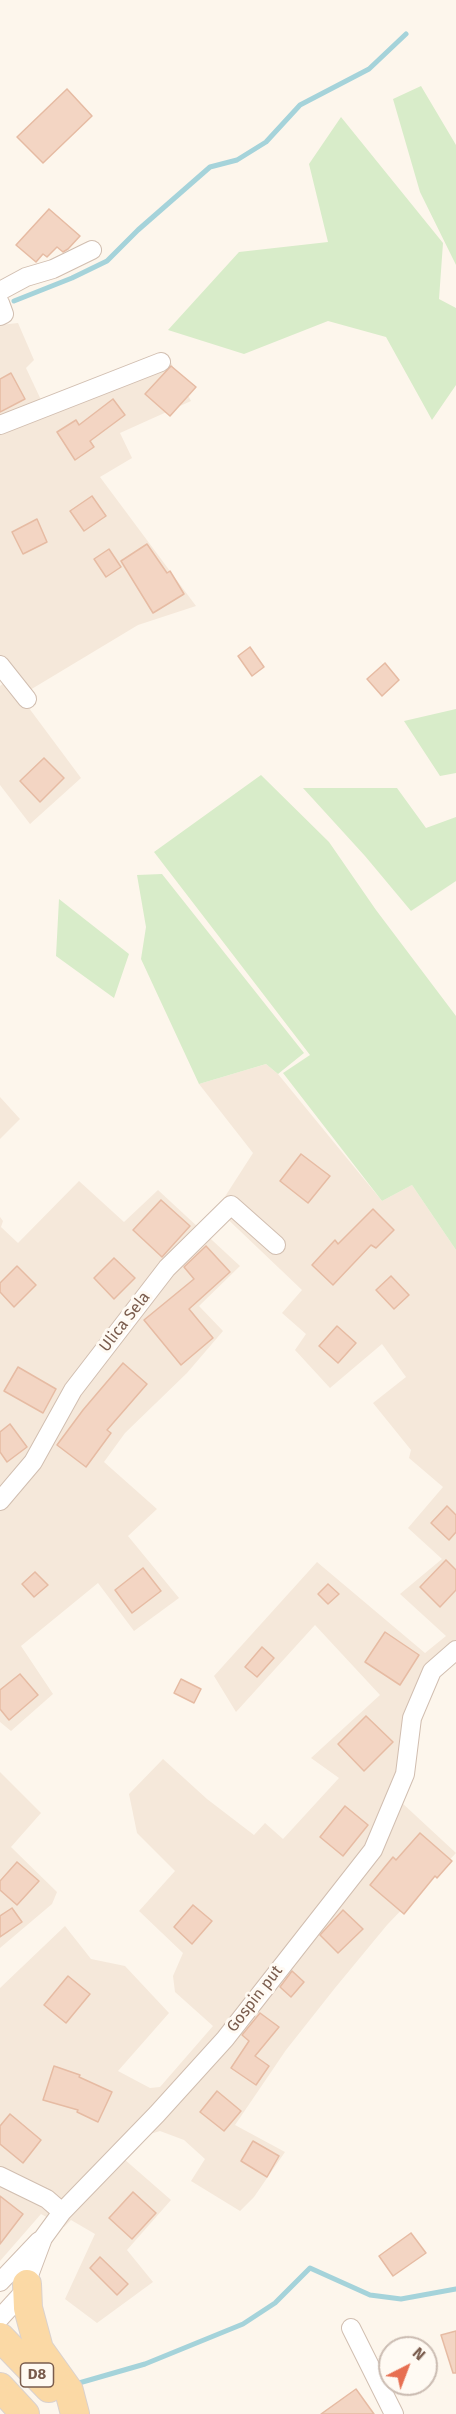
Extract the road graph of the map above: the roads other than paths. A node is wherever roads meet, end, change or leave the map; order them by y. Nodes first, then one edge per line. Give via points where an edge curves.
1 (92, 250) dead end
2 (0, 291) edge
3 (0, 303) edge
4 (0, 316) edge
5 (162, 362) dead end
6 (0, 425) edge
7 (0, 665) edge
8 (27, 699) dead end
9 (276, 1245) dead end
10 (0, 1501) edge
11 (456, 1650) edge
12 (0, 2176) edge
13 (62, 2212) junction
14 (43, 2238) junction
15 (13, 2283) edge
16 (0, 2318) edge
17 (351, 2328) dead end
18 (0, 2337) edge
19 (0, 2387) edge
20 (25, 2414) edge
21 (74, 2414) edge
22 (394, 2414) edge

1 - 2 street
3 - 4 street via 4,314
5 - 6 street
7 - 8 street
9 - 10 street, Ulica Sela via 231,1205 167,1268 73,1390 33,1462
11 - 13 street, Gospin put via 432,1671 411,1718 405,1774 373,1850 225,2039
12 - 13 street via 46,2199
13 - 14 street, Gospin put
14 - 15 street, Gospin put
14 - 15 street
15 - 16 street, Gospin put via 22,2294
15 - 21 main road via 28,2308 39,2349 69,2391
17 - 22 street
18 - 21 main road, D8
19 - 20 main road, D8

